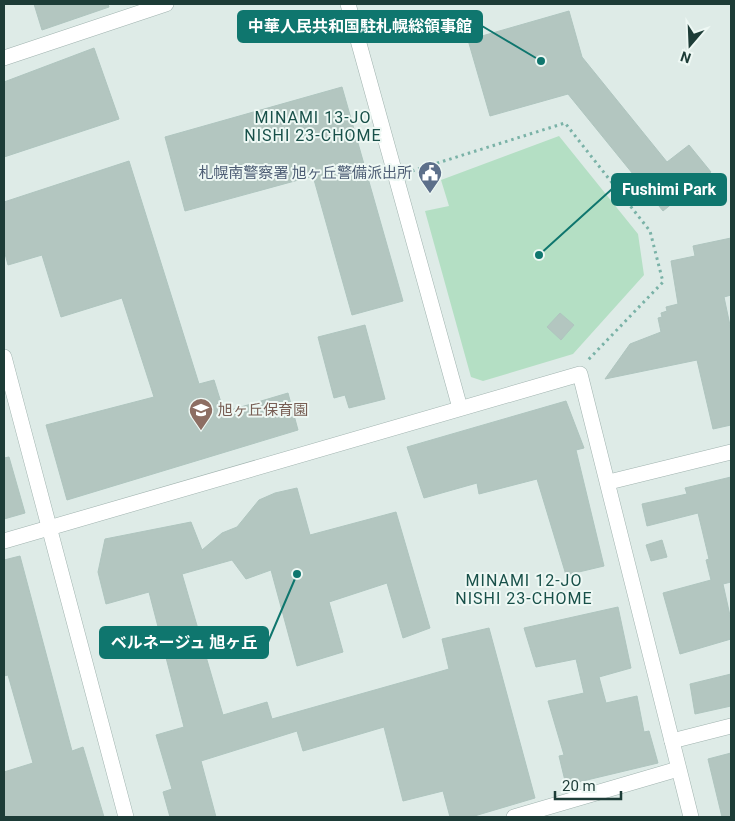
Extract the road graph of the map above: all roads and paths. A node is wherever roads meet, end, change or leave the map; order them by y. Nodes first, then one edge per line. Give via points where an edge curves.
1 (166, 4) edge
2 (348, 4) edge
3 (4, 58) edge
4 (412, 172) dead end
5 (4, 357) edge
6 (584, 364) dead end
7 (460, 408) junction
8 (731, 452) edge
9 (609, 482) junction
10 (49, 528) junction
11 (4, 541) edge
12 (731, 726) edge
13 (672, 741) junction
14 (678, 769) junction
15 (126, 817) edge
16 (514, 817) edge
17 (691, 817) edge

1 - 3 street
2 - 7 street
4 - 6 path via 565,123 650,231 663,282
5 - 10 street
7 - 9 street via 580,374
7 - 10 street
8 - 9 street
9 - 13 street
10 - 11 street
10 - 15 street
12 - 13 street
13 - 14 street
14 - 16 street
14 - 17 street

